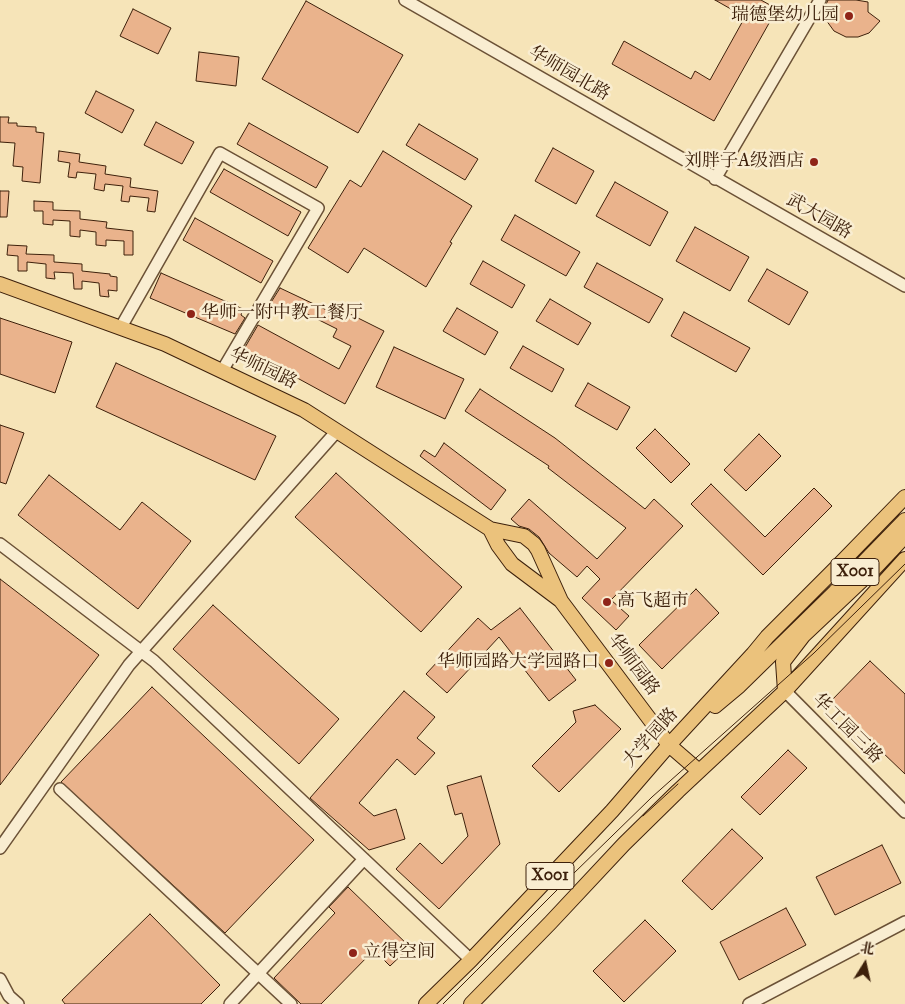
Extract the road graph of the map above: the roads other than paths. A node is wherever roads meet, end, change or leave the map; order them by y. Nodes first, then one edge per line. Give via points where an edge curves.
1 (405, 0) edge
2 (820, 0) edge
3 (715, 179) junction
4 (0, 284) edge
5 (905, 286) edge
6 (121, 327) junction
7 (222, 371) junction
8 (337, 431) junction
9 (905, 496) edge
10 (905, 520) edge
11 (490, 529) junction
12 (905, 536) edge
13 (0, 544) edge
14 (905, 558) edge
15 (561, 601) junction
16 (808, 625) junction
17 (141, 651) junction
18 (786, 691) junction
19 (669, 744) junction
20 (699, 771) junction
21 (60, 789) dead end
22 (905, 812) edge
23 (0, 848) edge
24 (364, 858) junction
25 (905, 922) edge
26 (471, 960) junction
27 (258, 973) junction
28 (0, 979) edge
29 (18, 1004) edge
30 (230, 1004) edge
31 (291, 1004) edge
32 (426, 1004) edge
33 (471, 1004) edge
34 (749, 1004) edge

1 - 3 street, 华师园北路
2 - 3 street
3 - 5 street, 武大园路
4 - 6 main road, 华师园路
6 - 7 main road, 华师园路
6 - 7 street via 220,153 318,208
7 - 8 main road, 华师园路 via 304,410
8 - 11 main road, 华师园路
8 - 17 street
9 - 19 main road, 大学园路 / X001 via 766,637
10 - 16 main road, X001 via 835,592
11 - 15 main road via 512,564
11 - 15 main road via 524,536 534,544
12 - 16 main road via 874,569
13 - 17 street
14 - 18 main road, X001
15 - 19 main road, 华师园路
16 - 18 main road via 784,662
16 - 19 main road
17 - 23 street
17 - 24 street
18 - 20 main road, X001
18 - 22 street, 华工园三路
19 - 20 main road, 华师园路
19 - 26 main road, 大学园路 / X001 via 612,811
20 - 33 main road, X001 via 624,844
21 - 27 street
24 - 26 street
24 - 27 street
25 - 34 street
26 - 32 main road, 大学园路 / X001
27 - 30 street
27 - 31 street
28 - 29 street via 9,996

